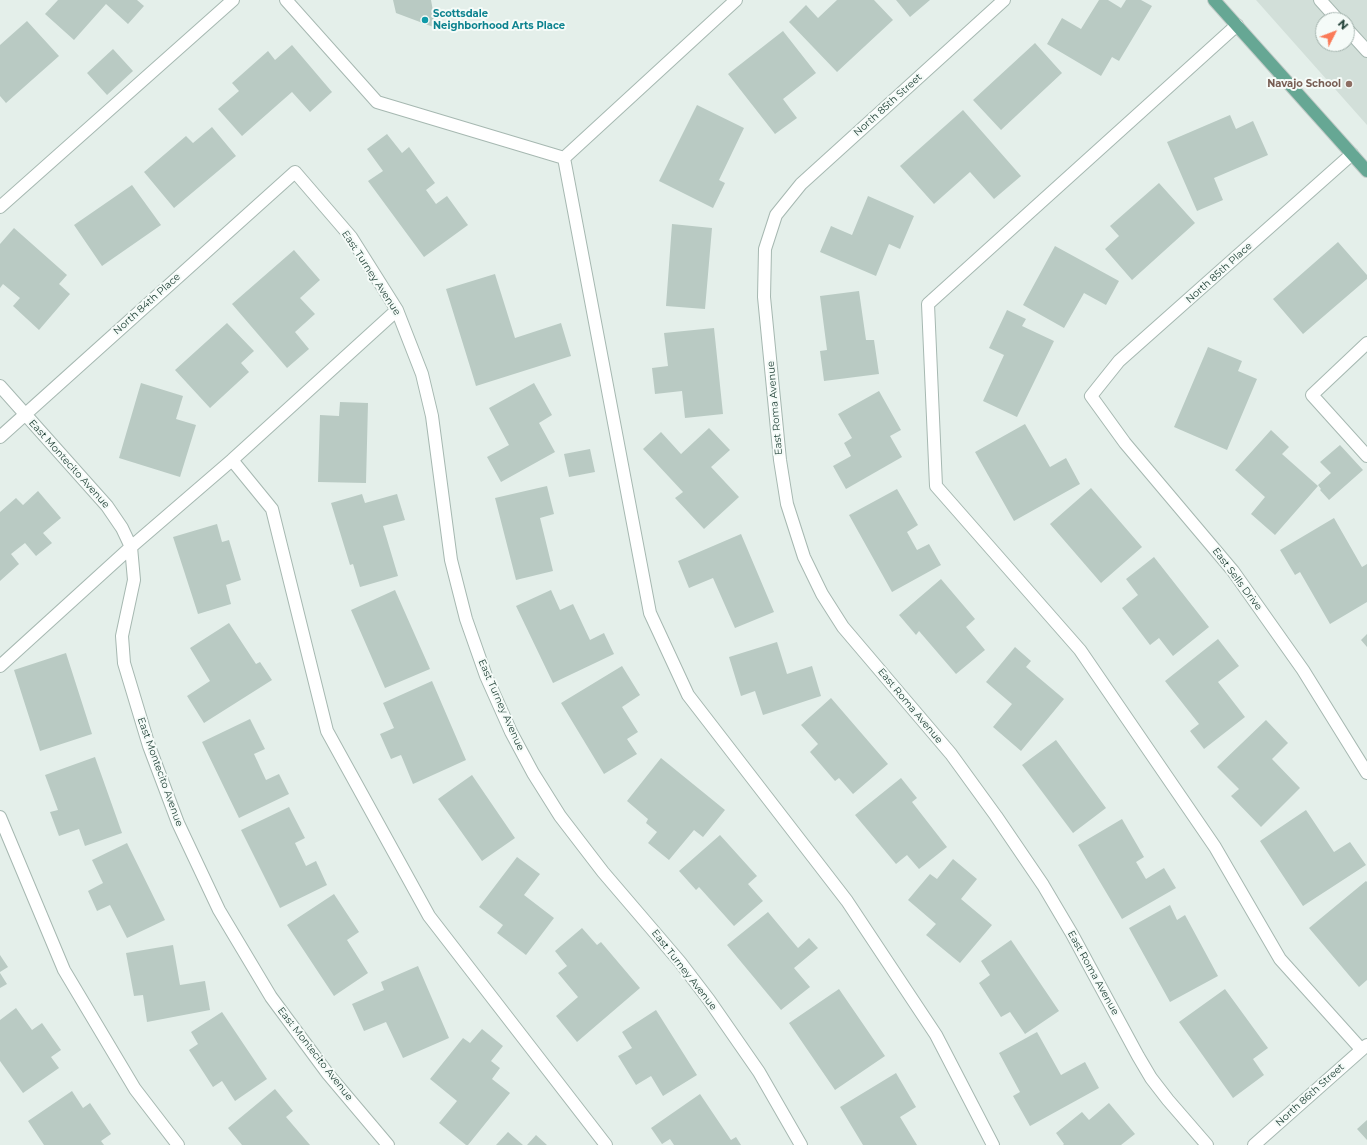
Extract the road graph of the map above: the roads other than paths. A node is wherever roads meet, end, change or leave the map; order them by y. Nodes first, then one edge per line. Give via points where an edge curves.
1 (233, 0) edge
2 (286, 0) edge
3 (736, 0) edge
4 (1004, 0) edge
5 (1214, 0) edge
6 (1320, 0) edge
7 (1331, 12) edge
8 (1237, 25) junction
9 (1355, 38) edge
10 (1367, 51) edge
11 (1352, 154) junction
12 (564, 158) junction
13 (1367, 171) edge
14 (295, 172) joint
15 (0, 207) edge
16 (776, 215) joint
17 (397, 310) junction
18 (1367, 343) edge
19 (0, 386) edge
20 (1091, 396) joint
21 (25, 414) junction
22 (0, 437) edge
23 (1367, 456) edge
24 (232, 460) junction
25 (131, 547) junction
26 (0, 666) edge
27 (1367, 773) edge
28 (0, 817) edge
29 (1364, 1047) edge
30 (178, 1145) edge
31 (388, 1145) edge
32 (606, 1145) edge
33 (801, 1145) edge
34 (993, 1145) edge
35 (1207, 1145) edge
36 (1254, 1145) edge

1 - 15 street
2 - 12 street via 377,102
3 - 12 street
4 - 16 street, North 85th Street via 801,184
5 - 8 main road
6 - 7 street
8 - 11 main road
8 - 29 street via 928,304 936,486 1080,650 1216,847 1280,958
9 - 10 street
11 - 13 main road
11 - 20 street, North 85th Place via 1119,361
12 - 34 street via 650,613 688,695 847,901 936,1035
14 - 17 street, East Turney Avenue via 351,237
14 - 21 street, North 84th Place
16 - 35 street, East Roma Avenue via 764,249 764,297 780,460 788,504 804,557 822,594 843,627 951,754 996,816 1043,885 1072,934 1151,1078
17 - 24 street
17 - 33 street, East Turney Avenue via 422,374 432,416 451,560 466,619 486,676 511,732 560,816 709,1000 759,1072
18 - 23 street via 1312,395
19 - 21 street, East Montecito Avenue
20 - 27 street, East Sells Drive via 1125,442 1233,571 1303,670
21 - 22 street, North 84th Place
21 - 25 street, East Montecito Avenue via 107,506
24 - 25 street
24 - 32 street via 272,508 327,731 429,916
25 - 26 street
25 - 31 street, East Montecito Avenue via 134,580 122,636 124,663 149,746 178,823 219,910 272,997 328,1074
28 - 30 street via 64,970 135,1089
29 - 36 street, North 86th Street

